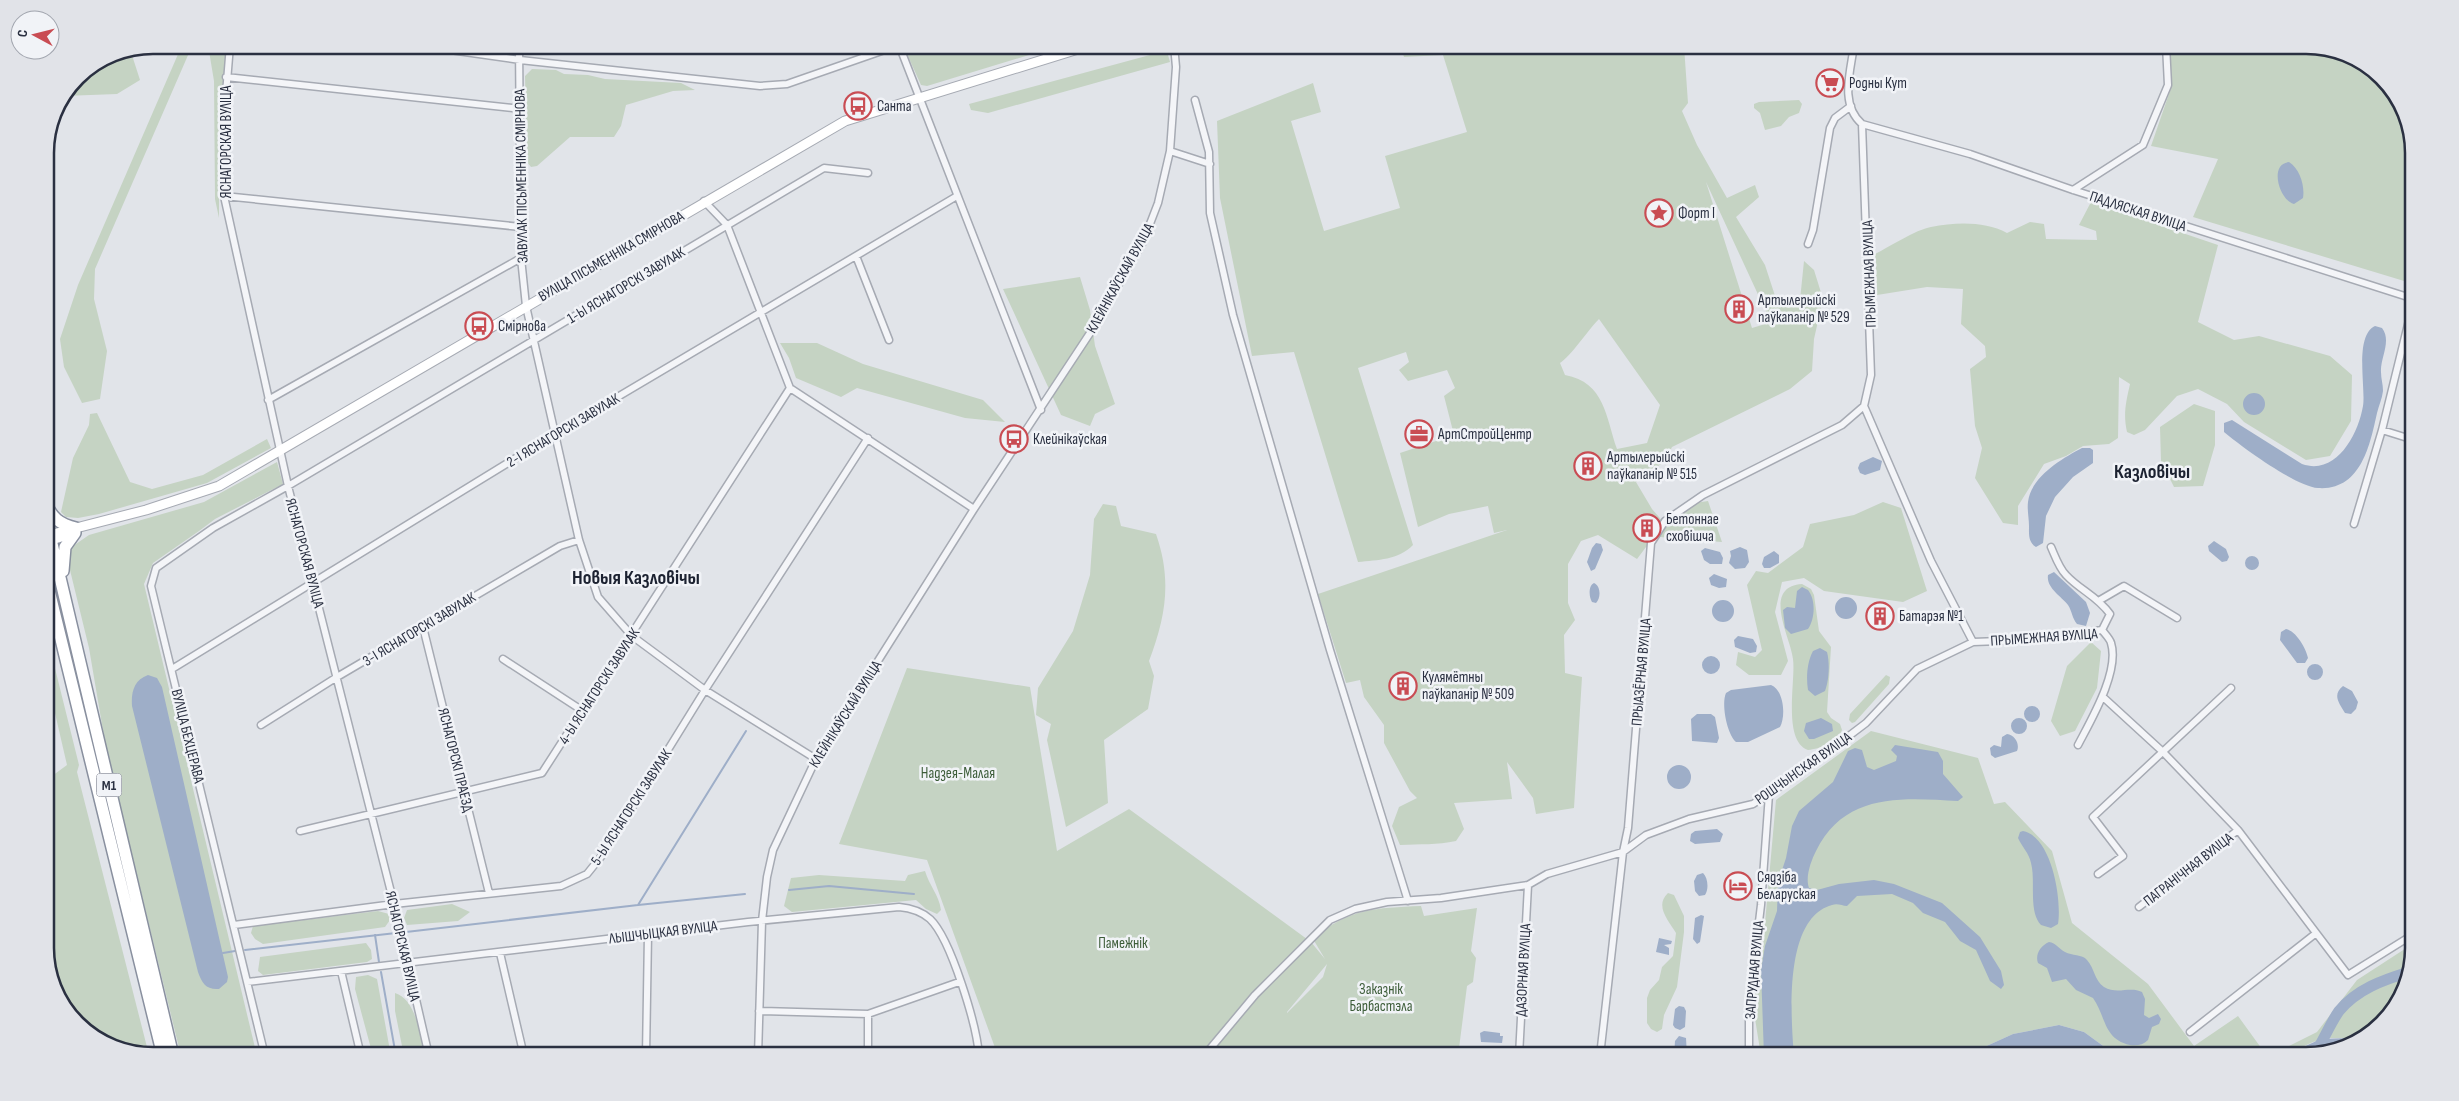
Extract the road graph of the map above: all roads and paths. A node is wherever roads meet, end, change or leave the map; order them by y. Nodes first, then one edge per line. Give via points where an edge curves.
1 (229, 54) edge
2 (478, 54) edge
3 (520, 54) edge
4 (873, 54) edge
5 (902, 54) edge
6 (1061, 54) edge
7 (1175, 54) edge
8 (1853, 54) edge
9 (2166, 54) edge
10 (520, 60) junction
11 (226, 77) junction
12 (919, 97) junction
13 (1195, 100) dead end
14 (1851, 106) junction
15 (521, 109) junction
16 (1862, 124) junction
17 (1170, 151) junction
18 (1210, 164) junction
19 (868, 173) dead end
20 (2073, 190) junction
21 (224, 196) junction
22 (958, 196) junction
23 (704, 201) junction
24 (727, 225) junction
25 (521, 227) junction
26 (1808, 244) dead end
27 (856, 256) junction
28 (521, 258) junction
29 (2405, 296) edge
30 (526, 306) junction
31 (760, 313) junction
32 (533, 340) junction
33 (889, 340) dead end
34 (2405, 348) edge
35 (790, 388) junction
36 (268, 400) junction
37 (1864, 406) junction
38 (1041, 410) junction
39 (2382, 430) junction
40 (555, 434) junction
41 (2405, 437) edge
42 (868, 438) junction
43 (280, 450) junction
44 (288, 486) junction
45 (974, 509) junction
46 (54, 517) edge
47 (2354, 524) dead end
48 (76, 530) junction
49 (54, 537) edge
50 (579, 540) junction
51 (2051, 547) dead end
52 (54, 558) edge
53 (313, 582) junction
54 (64, 590) junction
55 (2100, 600) junction
56 (54, 612) edge
57 (2177, 618) dead end
58 (423, 627) junction
59 (2102, 630) junction
60 (632, 636) junction
61 (1972, 642) junction
62 (503, 659) dead end
63 (172, 669) junction
64 (337, 677) junction
65 (2231, 688) dead end
66 (705, 690) junction
67 (2103, 697) junction
68 (583, 711) junction
69 (261, 724) dead end
70 (2078, 745) dead end
71 (2163, 752) junction
72 (816, 759) junction
73 (464, 793) junction
74 (1769, 794) junction
75 (372, 814) junction
76 (2238, 830) junction
77 (300, 831) dead end
78 (1623, 852) junction
79 (2098, 874) dead end
80 (1528, 885) junction
81 (489, 893) junction
82 (1408, 901) junction
83 (394, 904) junction
84 (2139, 907) dead end
85 (762, 921) junction
86 (234, 925) junction
87 (648, 934) junction
88 (2315, 934) junction
89 (2405, 940) edge
90 (500, 952) junction
91 (408, 964) junction
92 (341, 972) junction
93 (248, 982) junction
94 (960, 982) junction
95 (759, 1011) junction
96 (868, 1014) junction
97 (2190, 1032) dead end
98 (161, 1047) edge
99 (171, 1047) edge
100 (263, 1047) edge
101 (359, 1047) edge
102 (427, 1047) edge
103 (522, 1047) edge
104 (646, 1047) edge
105 (758, 1047) edge
106 (868, 1047) edge
107 (978, 1047) edge
108 (1212, 1047) edge
109 (1519, 1047) edge
110 (1601, 1047) edge
111 (1749, 1047) edge

1 - 11 street, ЯСНАГОРСКАЯ ВУЛІЦА
2 - 10 street
3 - 10 street, ЗАВУЛАК ПІСЬМЕННІКА СМІРНОВА
4 - 10 street via 787,84 760,86
5 - 12 street
6 - 12 main road, ВУЛІЦА ПІСЬМЕННІКА СМІРНОВА
7 - 17 street, КЛЕЙНІКАЎСКАЙ ВУЛІЦА
8 - 14 street, ПРЫМЕЖНАЯ ВУЛІЦА via 1848,94
9 - 20 street via 2168,85 2142,145
10 - 15 street, ЗАВУЛАК ПІСЬМЕННІКА СМІРНОВА
11 - 15 street
11 - 21 street, ЯСНАГОРСКАЯ ВУЛІЦА
12 - 22 street
12 - 23 main road, ВУЛІЦА ПІСЬМЕННІКА СМІРНОВА via 845,121
13 - 18 street via 1210,152
14 - 16 street, ПРЫМЕЖНАЯ ВУЛІЦА
14 - 26 street via 1835,118 1830,128
15 - 25 street, ЗАВУЛАК ПІСЬМЕННІКА СМІРНОВА
16 - 20 street, ПАДЛЯСКАЯ ВУЛІЦА via 1970,154
16 - 37 street, ПРЫМЕЖНАЯ ВУЛІЦА via 1871,375
17 - 18 street
17 - 38 street, КЛЕЙНІКАЎСКАЙ ВУЛІЦА via 1158,204 1143,242
18 - 82 street via 1210,213 1233,315 1330,650
19 - 24 street, 1-Ы ЯСНАГОРСКІ ЗАВУЛАК via 824,168
20 - 29 street, ПАДЛЯСКАЯ ВУЛІЦА
21 - 25 street
21 - 36 street, ЯСНАГОРСКАЯ ВУЛІЦА
22 - 27 street, 2-І ЯСНАГОРСКІ ЗАВУЛАК
22 - 38 street
23 - 24 street
23 - 30 main road, ВУЛІЦА ПІСЬМЕННІКА СМІРНОВА
24 - 31 street
24 - 32 street, 1-Ы ЯСНАГОРСКІ ЗАВУЛАК
25 - 28 street, ЗАВУЛАК ПІСЬМЕННІКА СМІРНОВА
27 - 31 street, 2-І ЯСНАГОРСКІ ЗАВУЛАК
27 - 33 street
28 - 30 street, ЗАВУЛАК ПІСЬМЕННІКА СМІРНОВА
28 - 36 street
30 - 32 street
30 - 43 main road, ВУЛІЦА ПІСЬМЕННІКА СМІРНОВА
31 - 35 street
31 - 40 street, 2-І ЯСНАГОРСКІ ЗАВУЛАК
32 - 40 street
32 - 44 street, 1-Ы ЯСНАГОРСКІ ЗАВУЛАК
34 - 39 street
35 - 42 street
35 - 60 street, 4-Ы ЯСНАГОРСКІ ЗАВУЛАК
36 - 43 street, ЯСНАГОРСКАЯ ВУЛІЦА
37 - 61 street, ПРЫМЕЖНАЯ ВУЛІЦА via 1930,561
37 - 78 street, ПРЫАЗЁРНАЯ ВУЛІЦА via 1842,425 1703,495 1665,521 1651,543 1628,828
38 - 45 street, КЛЕЙНІКАЎСКАЙ ВУЛІЦА
39 - 41 street
39 - 47 street
40 - 50 street
40 - 53 street, 2-І ЯСНАГОРСКІ ЗАВУЛАК
42 - 45 street
42 - 66 street, 5-Ы ЯСНАГОРСКІ ЗАВУЛАК
43 - 44 street, ЯСНАГОРСКАЯ ВУЛІЦА
43 - 48 main road, ВУЛІЦА ПІСЬМЕННІКА СМІРНОВА via 219,486
44 - 53 street, ЯСНАГОРСКАЯ ВУЛІЦА
44 - 63 street, ВУЛІЦА БЕХЦЕРАВА via 213,528 156,568 151,586
45 - 72 street, КЛЕЙНІКАЎСКАЙ ВУЛІЦА
46 - 48 highway
48 - 49 main road, ВУЛІЦА ПІСЬМЕННІКА СМІРНОВА
48 - 54 highway via 65,547
50 - 58 street, 3-І ЯСНАГОРСКІ ЗАВУЛАК via 560,546
50 - 60 street via 598,598
51 - 55 street via 2064,573
52 - 54 highway, М1
53 - 63 street, 2-І ЯСНАГОРСКІ ЗАВУЛАК
53 - 64 street, ЯСНАГОРСКАЯ ВУЛІЦА
54 - 99 highway, М1
55 - 57 street via 2124,586
55 - 59 street via 2110,614
56 - 98 highway, М1
58 - 64 street, 3-І ЯСНАГОРСКІ ЗАВУЛАК
58 - 73 street, ЯСНАГОРСКІ ПРАЕЗД
59 - 61 street, ПРЫМЕЖНАЯ ВУЛІЦА via 2027,640
59 - 67 street, ПРЫМЕЖНАЯ ВУЛІЦА via 2111,643 2111,671
60 - 66 street
60 - 68 street, 4-Ы ЯСНАГОРСКІ ЗАВУЛАК
61 - 74 street, РОШЧЫНСКАЯ ВУЛІЦА via 1917,670 1866,723
62 - 68 street
63 - 86 street, ВУЛІЦА БЕХЦЕРАВА
64 - 69 street, 3-І ЯСНАГОРСКІ ЗАВУЛАК
64 - 75 street, ЯСНАГОРСКАЯ ВУЛІЦА
65 - 71 street
66 - 72 street
66 - 81 street, 5-Ы ЯСНАГОРСКІ ЗАВУЛАК via 604,853 586,874 561,886
67 - 70 street, ПРЫМЕЖНАЯ ВУЛІЦА
67 - 71 street
68 - 73 street, 4-Ы ЯСНАГОРСКІ ЗАВУЛАК via 542,773
71 - 76 street
71 - 79 street via 2093,817 2124,856
72 - 85 street, КЛЕЙНІКАЎСКАЙ ВУЛІЦА via 773,850
73 - 75 street, 4-Ы ЯСНАГОРСКІ ЗАВУЛАК
73 - 81 street, ЯСНАГОРСКІ ПРАЕЗД
74 - 78 street, РОШЧЫНСКАЯ ВУЛІЦА via 1753,804 1689,819 1646,835
74 - 111 street, ЗАПРУДНАЯ ВУЛІЦА via 1761,905 1749,1005
75 - 77 street, 4-Ы ЯСНАГОРСКІ ЗАВУЛАК
75 - 83 street, ЯСНАГОРСКАЯ ВУЛІЦА
76 - 84 street, ПАГРАНІЧНАЯ ВУЛІЦА
76 - 88 street
78 - 80 street, РОШЧЫНСКАЯ ВУЛІЦА via 1547,874
78 - 110 street, ПРЫАЗЁРНАЯ ВУЛІЦА
80 - 82 street, РОШЧЫНСКАЯ ВУЛІЦА
80 - 109 street, ДАЗОРНАЯ ВУЛІЦА
81 - 83 street, 5-Ы ЯСНАГОРСКІ ЗАВУЛАК
82 - 108 street, РОШЧЫНСКАЯ ВУЛІЦА via 1355,909 1330,920 1255,995
83 - 86 street, 5-Ы ЯСНАГОРСКІ ЗАВУЛАК
83 - 91 street, ЯСНАГОРСКАЯ ВУЛІЦА
85 - 87 street, ЛЫШЧЫЦКАЯ ВУЛІЦА
85 - 94 street, ЛЫШЧЫЦКАЯ ВУЛІЦА via 878,908 913,909 940,929
85 - 95 street, КЛЕЙНІКАЎСКАЙ ВУЛІЦА
86 - 93 street, ВУЛІЦА БЕХЦЕРАВА
87 - 90 street, ЛЫШЧЫЦКАЯ ВУЛІЦА
87 - 104 street
88 - 89 street via 2348,975
88 - 97 street
90 - 91 street, ЛЫШЧЫЦКАЯ ВУЛІЦА
90 - 103 street
91 - 92 street, ЛЫШЧЫЦКАЯ ВУЛІЦА
91 - 102 street, ЯСНАГОРСКАЯ ВУЛІЦА
92 - 93 street, ЛЫШЧЫЦКАЯ ВУЛІЦА
92 - 101 street
93 - 100 street, ВУЛІЦА БЕХЦЕРАВА
94 - 96 street
94 - 107 street, ЛЫШЧЫЦКАЯ ВУЛІЦА
95 - 96 street
95 - 105 street, КЛЕЙНІКАЎСКАЙ ВУЛІЦА
96 - 106 street

